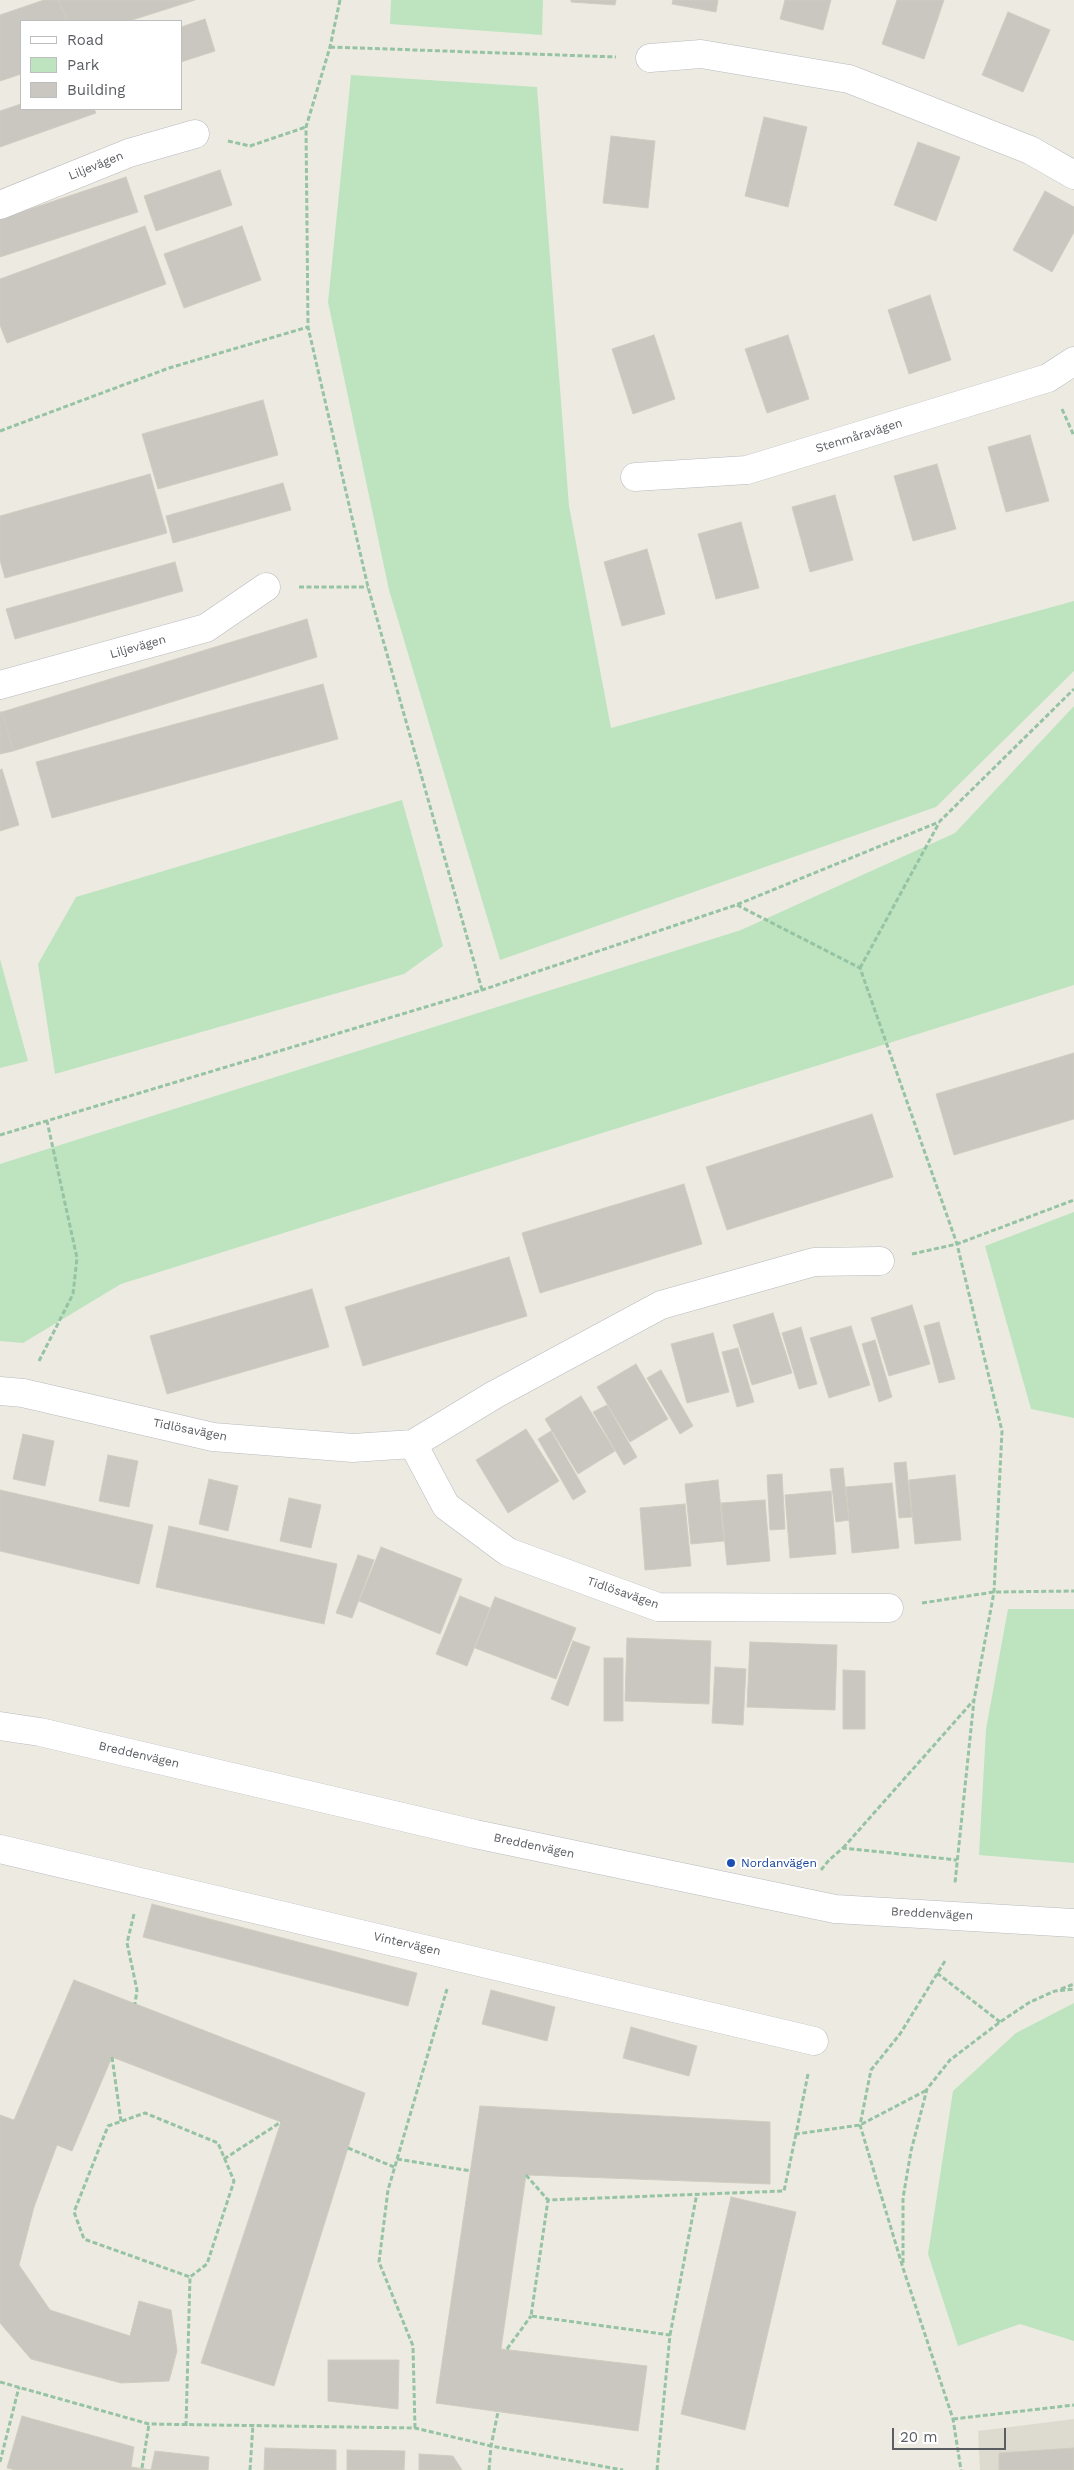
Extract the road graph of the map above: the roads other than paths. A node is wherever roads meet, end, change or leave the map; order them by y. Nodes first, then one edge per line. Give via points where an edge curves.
1 (650, 58) road end
2 (196, 134) road end
3 (1074, 175) edge
4 (0, 205) edge
5 (1074, 361) edge
6 (635, 477) dead end
7 (266, 587) road end
8 (0, 686) edge
9 (880, 1261) road end
10 (11, 1392) edge
11 (413, 1444) junction
12 (889, 1608) road end
13 (0, 1726) edge
14 (0, 1849) edge
15 (1074, 1923) edge
16 (814, 2041) road end

1 - 3 street via 701,54 849,79 1030,150
2 - 4 street, Liljevägen via 129,153
5 - 6 street, Stenmåravägen via 1048,378 747,470
7 - 8 street, Liljevägen via 206,628
9 - 11 street, Tidlösavägen via 814,1262 661,1304 494,1395
10 - 11 street, Tidlösavägen via 213,1437 353,1448
11 - 12 street, Tidlösavägen via 446,1506 508,1552 658,1607
13 - 15 street, Breddenvägen via 40,1732 475,1834 835,1908
14 - 16 street, Vintervägen

